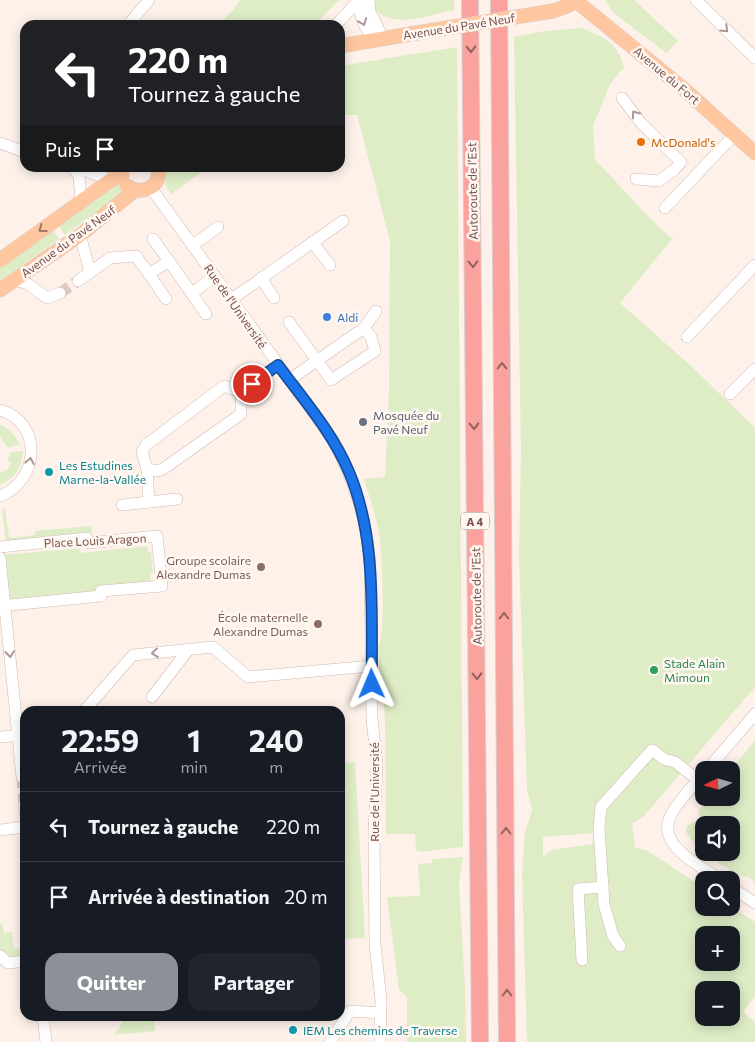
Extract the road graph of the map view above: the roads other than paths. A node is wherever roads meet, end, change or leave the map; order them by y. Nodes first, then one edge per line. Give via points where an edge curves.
1 (149, 0) edge
2 (359, 0) edge
3 (369, 0) edge
4 (470, 0) edge
5 (499, 0) edge
6 (577, 0) edge
7 (696, 0) edge
8 (132, 20) edge
9 (341, 20) edge
10 (379, 39) junction
11 (345, 45) edge
12 (755, 58) edge
13 (622, 98) dead end
14 (735, 134) junction
15 (0, 143) edge
16 (20, 150) edge
17 (755, 153) edge
18 (76, 172) edge
19 (105, 172) edge
20 (158, 172) edge
21 (118, 174) edge
22 (636, 179) dead end
23 (151, 188) junction
24 (134, 191) junction
25 (82, 201) junction
26 (666, 208) dead end
27 (344, 220) dead end
28 (218, 226) dead end
29 (80, 235) junction
30 (153, 239) dead end
31 (312, 242) junction
32 (192, 245) junction
33 (0, 260) edge
34 (169, 261) junction
35 (330, 265) dead end
36 (755, 265) edge
37 (90, 272) junction
38 (149, 274) junction
39 (215, 276) junction
40 (261, 278) junction
41 (15, 280) junction
42 (78, 281) tunnel mouth
43 (0, 290) edge
44 (60, 293) tunnel mouth
45 (192, 293) junction
46 (232, 298) junction
47 (274, 298) dead end
48 (166, 299) dead end
49 (376, 311) dead end
50 (206, 314) dead end
51 (289, 322) dead end
52 (364, 328) junction
53 (687, 337) dead end
54 (316, 361) junction
55 (278, 365) junction
56 (755, 369) edge
57 (289, 380) junction
58 (241, 392) junction
59 (730, 394) dead end
60 (0, 410) edge
61 (147, 469) junction
62 (0, 496) edge
63 (177, 499) dead end
64 (148, 502) junction
65 (122, 505) dead end
66 (0, 547) edge
67 (0, 558) edge
68 (2, 605) edge
69 (188, 649) junction
70 (372, 666) junction
71 (152, 696) dead end
72 (88, 706) edge
73 (755, 714) edge
74 (20, 728) edge
75 (20, 735) edge
76 (0, 737) edge
77 (714, 761) edge
78 (695, 774) edge
79 (695, 784) edge
80 (20, 828) edge
81 (0, 830) edge
82 (709, 871) edge
83 (603, 887) junction
84 (740, 893) edge
85 (755, 903) edge
86 (620, 946) dead end
87 (0, 956) edge
88 (582, 960) dead end
89 (20, 962) edge
90 (381, 1013) junction
91 (345, 1019) edge
92 (44, 1021) edge
93 (344, 1021) edge
94 (46, 1042) edge
95 (330, 1042) edge
96 (380, 1042) edge
97 (480, 1042) edge
98 (507, 1042) edge

1 - 8 street
2 - 9 street
2 -> 10 street via 360,19
3 - 10 street
4 -> 97 highway, Autoroute de l’Est / A 4
98 -> 5 highway, A 4
6 - 10 main road, Avenue du Pavé Neuf, bridge via 553,11
6 - 14 main road, Avenue du Fort
7 -> 12 street
10 - 11 main road, Avenue du Pavé Neuf
22 -> 13 street via 659,181 681,162 641,123
14 - 17 main road, Avenue du Fort
14 - 26 street
15 - 16 street
18 - 25 street
19 - 21 street
20 - 23 main road via 158,180
21 - 24 main road
21 - 25 main road, Avenue du Pavé Neuf
23 - 24 main road, Avenue du Pavé Neuf via 143,192
23 - 32 street, Rue de l'Université
24 - 29 main road, Avenue du Pavé Neuf
25 -> 33 main road, Avenue du Pavé Neuf
27 - 31 street
28 - 32 street
29 - 37 street
29 - 41 main road, Avenue du Pavé Neuf
30 - 34 street
31 - 35 street
31 - 40 street
32 - 39 street, Rue de l'Université
34 - 38 street
34 - 45 street
36 - 53 street
37 - 38 street via 110,258 136,256
37 - 42 street
38 - 48 street
39 - 45 street
39 - 46 street, Rue de l'Université
40 - 46 street
40 - 47 street
41 - 43 main road, Avenue du Pavé Neuf
41 - 44 street via 28,284 47,298
45 - 50 street
46 - 55 street, Rue de l'Université
49 - 52 street
51 - 54 street
52 - 54 street
52 - 54 street via 371,337 375,352 331,380
54 - 57 street
55 - 57 street, Rue de l'Université
55 - 58 street
56 - 59 street
57 - 70 street, Rue de l'Université via 333,440 360,503 369,549
58 - 61 street via 242,414 163,469
58 - 61 street via 224,386 146,445 142,452
62 -> 60 street via 13,490 24,478 32,455 25,428 16,418
61 - 64 street
63 - 64 street
64 - 65 street
66 - 68 street, Place Louis Aragon via 88,538 88,543 157,536 162,586 101,592 101,596
67 - 68 street
68 -> 74 street
69 - 70 street via 213,647 248,678
69 - 71 street
69 -> 72 street via 133,655
70 - 90 street, Rue de l'Université via 372,719 377,764 375,946
73 - 77 street
75 - 76 street
78 - 83 street via 652,750 601,807 599,828
79 - 82 street via 670,814 668,832 674,846
80 - 81 street
83 - 86 street via 609,925
83 - 88 street via 578,889
84 - 85 street
87 - 89 street via 8,963
90 - 91 street via 350,1011
90 - 96 street, Rue de l'Université
92 - 94 street
93 - 95 street

